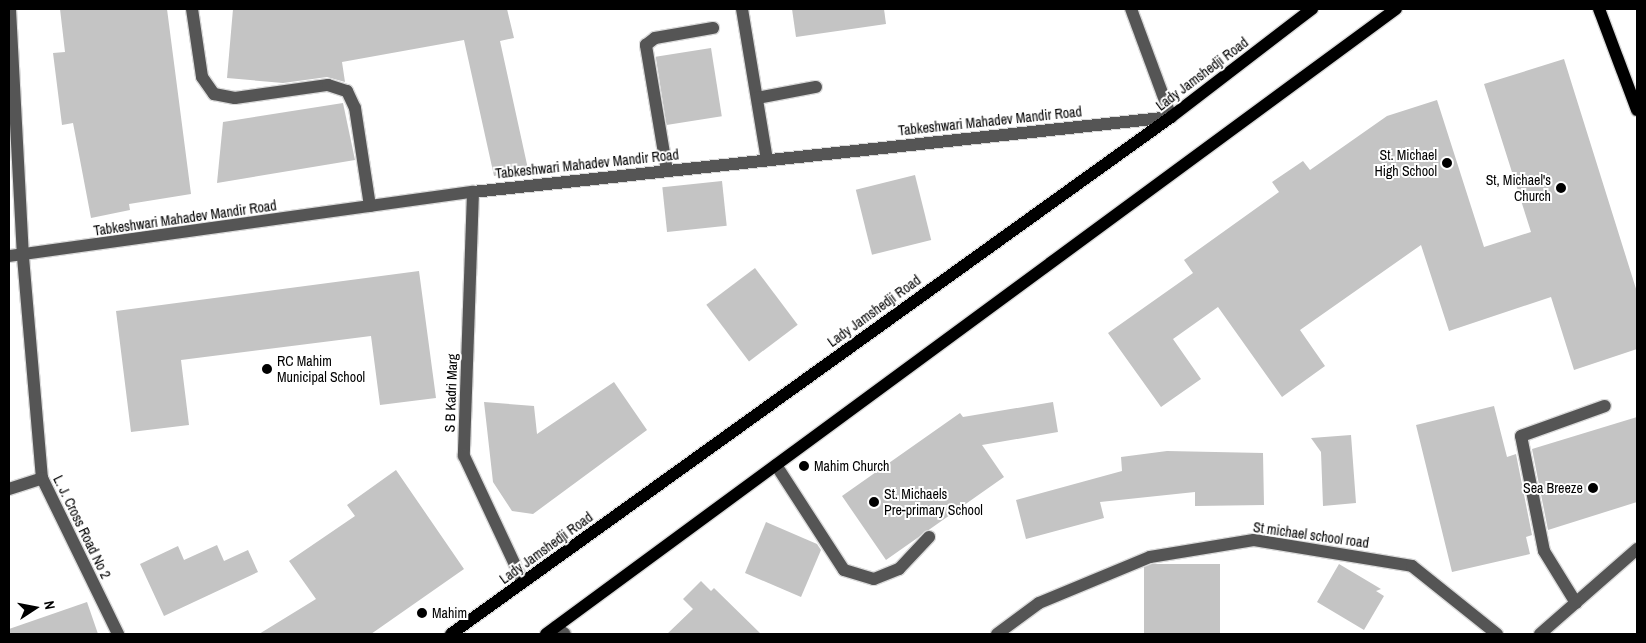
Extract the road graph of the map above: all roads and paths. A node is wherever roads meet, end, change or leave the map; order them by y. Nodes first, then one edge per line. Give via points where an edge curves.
1 (10, 9) edge
2 (192, 9) edge
3 (742, 9) edge
4 (1131, 9) edge
5 (1312, 9) edge
6 (1396, 9) edge
7 (1599, 9) edge
8 (713, 28) dead end
9 (816, 87) dead end
10 (757, 98) junction
11 (1637, 110) edge
12 (1171, 117) junction
13 (767, 160) junction
14 (667, 171) junction
15 (473, 192) junction
16 (370, 206) junction
17 (9, 256) edge
18 (23, 257) junction
19 (1605, 406) dead end
20 (776, 465) junction
21 (42, 478) junction
22 (9, 489) edge
23 (930, 537) dead end
24 (1637, 549) edge
25 (523, 582) junction
26 (1576, 603) junction
27 (556, 632) edge
28 (118, 634) edge
29 (451, 634) edge
30 (997, 634) edge
31 (1497, 634) edge
32 (1540, 634) edge

1 - 18 street, L. J. Cross Road No 2
2 - 16 street via 202,77 214,94 235,98 328,85 347,91 355,108
3 - 10 street
4 - 12 street
5 - 12 main road, Lady Jamshedji Road
6 - 20 main road
7 - 11 main road
8 - 14 street via 655,38 646,45
9 - 10 street
10 - 13 street
12 - 13 street, Tabkeshwari Mahadev Mandir Road
12 - 25 main road, Lady Jamshedji Road
13 - 14 street, Tabkeshwari Mahadev Mandir Road
14 - 15 street, Tabkeshwari Mahadev Mandir Road
15 - 16 street, Tabkeshwari Mahadev Mandir Road
15 - 25 street, S B Kadri Marg via 464,456
16 - 18 street, Tabkeshwari Mahadev Mandir Road
17 - 18 street, Tabkeshwari Mahadev Mandir Road
18 - 21 street, L. J. Cross Road No 2
19 - 26 street via 1521,436 1544,551
20 - 23 street via 844,570 874,579 899,569
20 - 27 main road
21 - 22 street
21 - 28 street, L. J. Cross Road No 2
24 - 26 street
25 - 29 main road, Lady Jamshedji Road
26 - 32 street
30 - 31 street, St michael school road via 1039,603 1150,557 1254,540 1412,566

